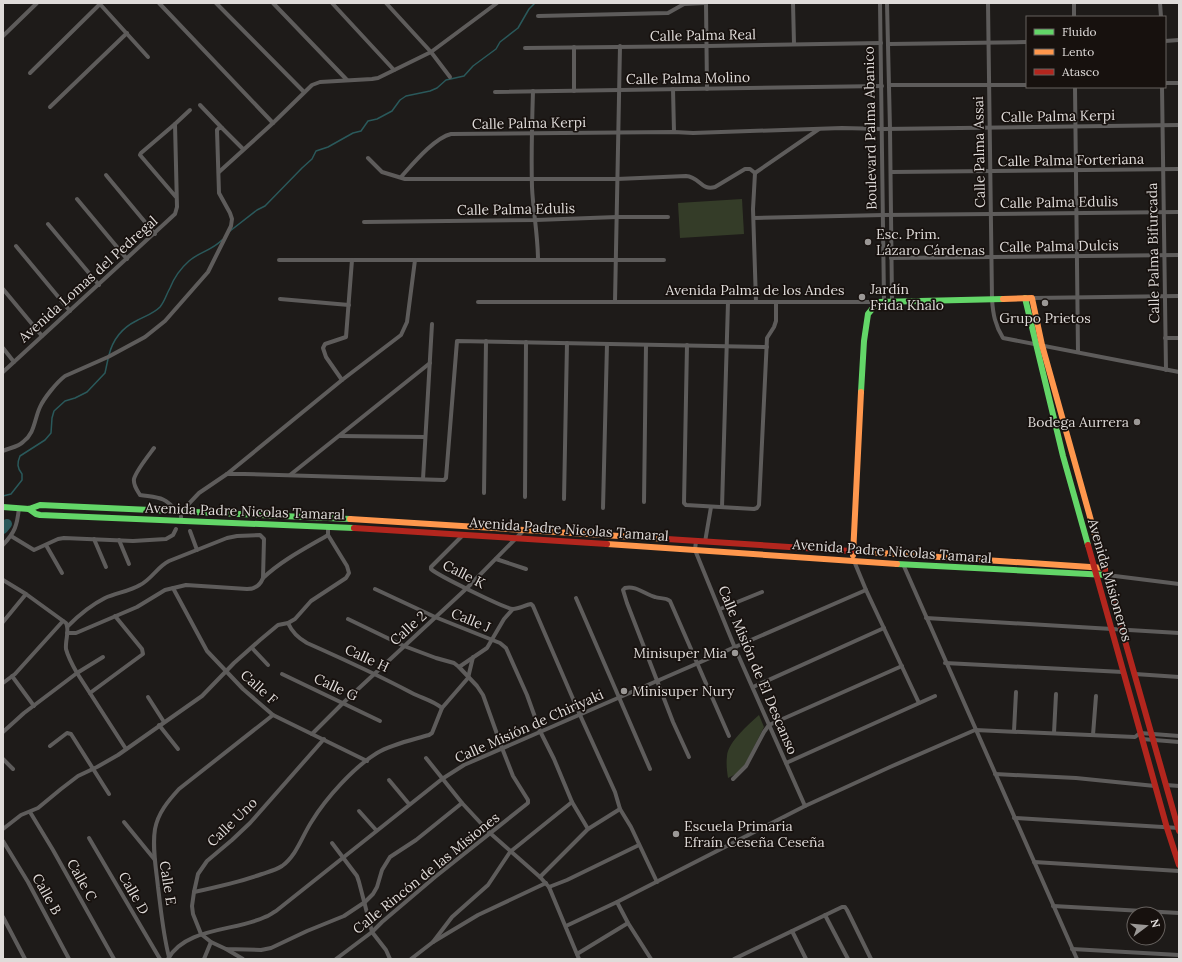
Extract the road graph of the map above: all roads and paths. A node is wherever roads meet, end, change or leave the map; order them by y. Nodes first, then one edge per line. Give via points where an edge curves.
1 (37, 3) edge
2 (100, 3) edge
3 (159, 3) edge
4 (216, 3) edge
5 (273, 3) edge
6 (332, 3) edge
7 (386, 3) edge
8 (497, 3) edge
9 (706, 3) edge
10 (793, 3) edge
11 (880, 3) edge
12 (887, 3) edge
13 (988, 3) edge
14 (1074, 3) edge
15 (1160, 3) edge
16 (538, 16) dead end
17 (1074, 16) edge
18 (1161, 16) edge
19 (127, 33) junction
20 (3, 36) edge
21 (1179, 40) edge
22 (1166, 41) edge
23 (1026, 42) edge
24 (881, 43) junction
25 (988, 43) junction
26 (794, 44) junction
27 (889, 44) junction
28 (620, 46) junction
29 (706, 46) junction
30 (574, 47) junction
31 (525, 48) dead end
32 (431, 52) junction
33 (148, 57) dead end
34 (394, 70) junction
35 (30, 73) dead end
36 (450, 77) dead end
37 (347, 80) junction
38 (1166, 83) edge
39 (1179, 83) edge
40 (1026, 85) edge
41 (882, 86) junction
42 (890, 86) junction
43 (989, 86) junction
44 (708, 88) junction
45 (1075, 88) edge
46 (1162, 88) edge
47 (673, 89) junction
48 (574, 90) junction
49 (619, 90) junction
50 (533, 91) junction
51 (304, 92) junction
52 (495, 92) dead end
53 (200, 106) dead end
54 (50, 107) dead end
55 (190, 110) dead end
56 (273, 123) junction
57 (175, 124) junction
58 (1179, 125) edge
59 (1076, 126) junction
60 (1162, 126) junction
61 (222, 128) junction
62 (989, 128) junction
63 (820, 129) junction
64 (883, 129) junction
65 (890, 129) junction
66 (674, 132) junction
67 (618, 133) junction
68 (532, 134) junction
69 (244, 148) junction
70 (368, 158) dead end
71 (1163, 169) junction
72 (1179, 169) edge
73 (1076, 170) junction
74 (219, 172) junction
75 (891, 172) junction
76 (990, 172) junction
77 (755, 173) junction
78 (106, 175) dead end
79 (401, 177) junction
80 (532, 179) junction
81 (617, 179) junction
82 (176, 197) junction
83 (77, 199) dead end
84 (1163, 212) junction
85 (1179, 212) edge
86 (1077, 213) junction
87 (990, 214) junction
88 (884, 215) junction
89 (890, 215) junction
90 (617, 217) junction
91 (668, 217) dead end
92 (754, 218) junction
93 (536, 220) junction
94 (364, 222) dead end
95 (48, 224) dead end
96 (155, 234) junction
97 (16, 246) dead end
98 (1164, 255) junction
99 (1179, 255) edge
100 (1077, 256) junction
101 (891, 258) junction
102 (991, 258) junction
103 (127, 260) junction
104 (280, 260) dead end
105 (352, 260) junction
106 (415, 260) junction
107 (538, 260) junction
108 (616, 260) junction
109 (664, 260) dead end
110 (99, 285) junction
111 (3, 289) edge
112 (1165, 296) junction
113 (1179, 296) edge
114 (1029, 298) junction
115 (1078, 298) junction
116 (280, 299) dead end
117 (992, 299) junction
118 (892, 301) junction
119 (478, 302) dead end
120 (615, 302) junction
121 (728, 302) junction
122 (756, 302) junction
123 (776, 302) junction
124 (881, 302) junction
125 (349, 305) junction
126 (70, 311) junction
127 (432, 324) dead end
128 (42, 336) junction
129 (1165, 338) junction
130 (1179, 338) edge
131 (486, 341) junction
132 (526, 342) junction
133 (567, 343) junction
134 (607, 344) junction
135 (1034, 344) junction
136 (646, 345) junction
137 (1042, 345) junction
138 (687, 346) junction
139 (727, 346) junction
140 (767, 347) junction
141 (3, 348) edge
142 (1078, 352) junction
143 (14, 362) junction
144 (430, 362) junction
145 (1166, 370) junction
146 (3, 372) edge
147 (1179, 372) edge
148 (342, 380) junction
149 (339, 436) junction
150 (425, 437) junction
151 (154, 448) dead end
152 (3, 451) edge
153 (227, 474) junction
154 (290, 475) junction
155 (423, 479) junction
156 (484, 493) dead end
157 (525, 497) dead end
158 (564, 499) dead end
159 (644, 502) dead end
160 (3, 507) edge
161 (711, 507) junction
162 (19, 508) junction
163 (602, 508) dead end
164 (722, 508) junction
165 (29, 509) junction
166 (179, 512) junction
167 (181, 520) junction
168 (328, 527) junction
169 (176, 529) dead end
170 (525, 529) junction
171 (190, 531) dead end
172 (464, 534) junction
173 (328, 535) junction
174 (12, 536) junction
175 (517, 538) junction
176 (94, 539) junction
177 (119, 540) junction
178 (696, 541) junction
179 (705, 542) junction
180 (3, 545) edge
181 (46, 545) junction
182 (197, 550) junction
183 (695, 550) junction
184 (852, 552) junction
185 (496, 558) junction
186 (854, 561) junction
187 (129, 564) dead end
188 (903, 564) junction
189 (106, 567) dead end
190 (1094, 567) junction
191 (1105, 568) junction
192 (526, 569) dead end
193 (62, 573) dead end
194 (1096, 575) junction
195 (1107, 575) junction
196 (263, 578) junction
197 (3, 580) edge
198 (1179, 584) edge
199 (172, 588) junction
200 (466, 588) junction
201 (375, 589) dead end
202 (866, 590) junction
203 (762, 592) dead end
204 (26, 594) junction
205 (576, 598) dead end
206 (513, 609) junction
207 (720, 609) junction
208 (115, 616) junction
209 (435, 617) junction
210 (926, 618) junction
211 (348, 619) dead end
212 (63, 621) junction
213 (3, 622) edge
214 (288, 623) junction
215 (68, 626) junction
216 (884, 628) junction
217 (1111, 629) junction
218 (1122, 630) junction
219 (67, 633) junction
220 (1179, 633) edge
221 (492, 640) junction
222 (404, 646) junction
223 (252, 648) junction
224 (735, 648) junction
225 (103, 657) dead end
226 (473, 657) junction
227 (946, 663) junction
228 (696, 664) junction
229 (268, 665) dead end
230 (902, 666) junction
231 (459, 667) junction
232 (226, 672) junction
233 (1124, 672) junction
234 (77, 673) junction
235 (375, 673) junction
236 (282, 674) dead end
237 (1135, 674) junction
238 (12, 676) junction
239 (1179, 677) edge
240 (468, 678) junction
241 (658, 682) junction
242 (3, 683) edge
243 (752, 687) junction
244 (1016, 692) dead end
245 (90, 693) junction
246 (1056, 694) dead end
247 (936, 696) dead end
248 (1096, 696) dead end
249 (148, 697) dead end
250 (619, 697) junction
251 (343, 703) junction
252 (919, 703) junction
253 (34, 706) junction
254 (442, 708) junction
255 (273, 714) junction
256 (580, 714) junction
257 (380, 721) dead end
258 (164, 722) junction
259 (159, 725) junction
260 (770, 725) junction
261 (975, 730) junction
262 (540, 731) junction
263 (1014, 731) junction
264 (3, 732) edge
265 (1054, 733) junction
266 (312, 734) junction
267 (1093, 735) junction
268 (728, 736) dead end
269 (1139, 736) junction
270 (1179, 736) edge
271 (1152, 737) junction
272 (324, 740) junction
273 (1179, 742) edge
274 (50, 746) dead end
275 (502, 748) junction
276 (126, 749) junction
277 (178, 749) dead end
278 (689, 757) dead end
279 (426, 758) dead end
280 (3, 759) edge
281 (367, 761) junction
282 (786, 763) junction
283 (13, 769) dead end
284 (94, 769) junction
285 (650, 769) dead end
286 (995, 774) junction
287 (442, 779) junction
288 (733, 779) dead end
289 (389, 780) dead end
290 (1155, 786) junction
291 (1165, 786) junction
292 (1179, 786) edge
293 (109, 794) dead end
294 (572, 802) junction
295 (409, 804) junction
296 (462, 804) junction
297 (805, 806) junction
298 (620, 809) junction
299 (359, 811) dead end
300 (30, 812) junction
301 (1014, 818) junction
302 (124, 822) dead end
303 (1167, 828) junction
304 (3, 829) edge
305 (588, 829) junction
306 (1179, 829) edge
307 (376, 830) junction
308 (490, 833) junction
309 (89, 838) dead end
310 (3, 841) edge
311 (332, 843) dead end
312 (639, 844) junction
313 (510, 852) junction
314 (342, 857) junction
315 (155, 860) junction
316 (1034, 862) junction
317 (1179, 865) edge
318 (1179, 871) edge
319 (540, 877) junction
320 (657, 882) junction
321 (546, 883) junction
322 (549, 887) junction
323 (194, 892) junction
324 (365, 902) junction
325 (617, 902) junction
326 (1053, 906) junction
327 (1179, 913) edge
328 (825, 915) junction
329 (3, 917) edge
330 (628, 923) junction
331 (566, 926) junction
332 (792, 931) junction
333 (372, 932) junction
334 (201, 934) junction
335 (212, 942) junction
336 (433, 942) junction
337 (226, 949) junction
338 (1072, 949) junction
339 (577, 954) junction
340 (1179, 955) edge
341 (169, 958) edge
342 (25, 959) edge
343 (69, 959) edge
344 (114, 959) edge
345 (160, 959) edge
346 (204, 959) edge
347 (243, 959) edge
348 (336, 959) edge
349 (390, 959) edge
350 (411, 959) edge
351 (579, 959) edge
352 (651, 959) edge
353 (734, 959) edge
354 (806, 959) edge
355 (848, 959) edge
356 (871, 959) edge
357 (1077, 959) edge

1 - 20 street
2 - 19 street
2 - 35 street
3 - 56 street
4 - 51 street
5 - 37 street
6 - 34 street
7 - 32 street
8 - 32 street
9 - 16 street via 684,4 668,13
9 - 29 street
10 - 26 street
11 - 24 street, Boulevard Palma Abanico
12 - 27 street, Boulevard Palma Abanico
13 - 25 street, Calle Palma Assai
14 - 17 street
15 - 18 street
19 - 33 street
19 - 54 street
21 - 22 street
23 - 25 street
24 - 26 street, Calle Palma Real
24 - 41 street, Boulevard Palma Abanico
25 - 27 street
25 - 43 street, Calle Palma Assai
26 - 29 street, Calle Palma Real
27 - 42 street, Boulevard Palma Abanico
28 - 29 street, Calle Palma Real
28 - 30 street, Calle Palma Real
28 - 49 street
29 - 44 street
30 - 31 street, Calle Palma Real
30 - 48 street
32 - 34 street
32 - 36 street
34 - 37 street via 372,79
37 - 51 street via 316,83
38 - 39 street
40 - 43 street
41 - 44 street, Calle Palma Molino
41 - 64 street, Boulevard Palma Abanico
42 - 43 street
42 - 65 street, Boulevard Palma Abanico
43 - 62 street, Calle Palma Assai
44 - 47 street, Calle Palma Molino
45 - 59 street
46 - 60 street, Calle Palma Bifurcada
47 - 49 street, Calle Palma Molino
47 - 66 street
48 - 49 street, Calle Palma Molino
48 - 50 street, Calle Palma Molino
49 - 67 street
50 - 52 street, Calle Palma Molino
50 - 68 street
51 - 56 street
53 - 61 street
55 - 57 street
56 - 69 street
57 - 82 street, Avenida Lomas del Pedregal
57 - 82 street via 140,155
58 - 60 street, Calle Palma Kerpi
59 - 60 street, Calle Palma Kerpi
59 - 62 street, Calle Palma Kerpi
59 - 73 street
60 - 71 street, Calle Palma Bifurcada
61 - 69 street
61 - 74 street via 217,130
62 - 65 street, Calle Palma Kerpi
62 - 76 street, Calle Palma Assai
63 - 64 street, Calle Palma Kerpi
63 - 66 street, Calle Palma Kerpi
63 - 77 street
64 - 65 street, Calle Palma Kerpi
64 - 88 street, Boulevard Palma Abanico
65 - 75 street, Boulevard Palma Abanico
66 - 67 street, Calle Palma Kerpi
67 - 68 street, Calle Palma Kerpi
67 - 81 street
68 - 79 street, Calle Palma Kerpi via 446,135
68 - 80 street
69 - 74 street
70 - 79 street via 382,172
71 - 72 street, Calle Palma Forteriana
71 - 73 street, Calle Palma Forteriana
71 - 84 street, Calle Palma Bifurcada
73 - 76 street, Calle Palma Forteriana
73 - 86 street
74 - 152 street via 219,193 232,219 208,272 165,321 145,336 107,358 59,380 40,406 35,427 29,436 22,444
75 - 76 street, Calle Palma Forteriana
75 - 89 street, Boulevard Palma Abanico
76 - 87 street, Calle Palma Assai
77 - 81 street via 745,169 710,188 706,188 691,177
77 - 92 street
78 - 96 street
79 - 80 street
80 - 81 street
80 - 93 street
81 - 90 street
82 - 96 street, Avenida Lomas del Pedregal via 175,214
83 - 103 street
84 - 85 street, Calle Palma Edulis
84 - 86 street, Calle Palma Edulis
84 - 98 street, Calle Palma Bifurcada
86 - 87 street, Calle Palma Edulis
86 - 100 street
87 - 89 street, Calle Palma Edulis
87 - 102 street, Calle Palma Assai
88 - 89 street, Calle Palma Edulis
88 - 92 street
88 - 124 street, Boulevard Palma Abanico
89 - 101 street, Boulevard Palma Abanico
90 - 91 street, Calle Palma Edulis
90 - 93 street, Calle Palma Edulis
90 - 108 street
92 - 122 street
93 - 94 street, Calle Palma Edulis
93 - 107 street
95 - 110 street
96 - 103 street, Avenida Lomas del Pedregal
97 - 126 street
98 - 99 street, Calle Palma Dulcis
98 - 100 street, Calle Palma Dulcis
98 - 112 street, Calle Palma Bifurcada
100 - 102 street, Calle Palma Dulcis
100 - 115 street
101 - 102 street, Calle Palma Dulcis
101 - 118 street, Boulevard Palma Abanico
102 - 117 street, Calle Palma Assai
103 - 110 street, Avenida Lomas del Pedregal
104 - 105 street
105 - 106 street
105 - 125 street
106 - 107 street
106 - 148 street via 407,322 401,335
107 - 108 street
108 - 109 street
108 - 120 street
110 - 126 street, Avenida Lomas del Pedregal
111 - 128 street
112 - 113 street
112 - 115 street
112 - 129 street, Calle Palma Bifurcada
114 - 115 street
114 - 117 street, Avenida Palma de los Andes
114 - 135 street, Avenida Misioneros
114 - 137 street, Avenida Misioneros
115 - 142 street
116 - 125 street
117 - 118 street, Avenida Palma de los Andes
117 - 135 street, Calle Palma Assai via 996,328 1003,338
118 - 124 street, Avenida Palma de los Andes
119 - 120 street, Avenida Palma de los Andes
120 - 121 street, Avenida Palma de los Andes
121 - 122 street, Avenida Palma de los Andes
121 - 139 street
122 - 123 street, Avenida Palma de los Andes
123 - 124 street, Avenida Palma de los Andes
123 - 140 street via 776,321 767,338
124 - 184 street via 868,314 864,341
125 - 148 street via 346,337 325,344 323,348 326,357
126 - 128 street, Avenida Lomas del Pedregal
127 - 144 street
128 - 143 street, Avenida Lomas del Pedregal
129 - 130 street
129 - 145 street, Calle Palma Bifurcada
131 - 132 street
131 - 155 street via 457,341 446,478
131 - 156 street
132 - 133 street
132 - 157 street
133 - 134 street
133 - 158 street
134 - 136 street
134 - 163 street
135 - 137 street, Calle Palma Assai
135 - 190 street, Avenida Misioneros
136 - 138 street
136 - 159 street
137 - 142 street, Calle Palma Assai
137 - 191 street, Avenida Misioneros
138 - 139 street
138 - 161 street via 683,501 686,505
139 - 140 street
139 - 164 street
140 - 164 street via 759,504 754,510
141 - 143 street
142 - 145 street, Calle Palma Assai
143 - 146 street, Avenida Lomas del Pedregal
144 - 149 street
144 - 150 street
145 - 147 street, Calle Palma Assai
148 - 153 street
149 - 150 street
149 - 154 street
150 - 155 street
151 - 166 street via 134,480 136,488 140,495 162,498
153 - 154 street
153 - 166 street via 199,493
154 - 155 street
160 - 162 street, Avenida Padre Nicolas Tamaral
161 - 164 street
161 - 179 street
162 - 165 street, Avenida Padre Nicolas Tamaral
162 - 174 street
165 - 166 street, Avenida Padre Nicolas Tamaral via 40,505
165 - 167 street, Avenida Padre Nicolas Tamaral via 40,515
166 - 167 street
166 - 170 street, Avenida Padre Nicolas Tamaral
167 - 168 street, Avenida Padre Nicolas Tamaral
168 - 172 street, Avenida Padre Nicolas Tamaral
168 - 173 street
169 - 177 street via 173,535 166,539
170 - 175 street, Calle 2
170 - 178 street, Avenida Padre Nicolas Tamaral
171 - 182 street
172 - 175 street, Avenida Padre Nicolas Tamaral
172 - 200 street, Calle K via 431,567 433,571
173 - 196 street via 291,557
173 - 214 street via 349,573 346,578 311,601
174 - 180 street
174 - 181 street via 34,550
175 - 183 street, Avenida Padre Nicolas Tamaral
175 - 185 street, Calle 2
176 - 177 street
176 - 181 street via 64,538
176 - 189 street
177 - 187 street
178 - 179 street, Avenida Padre Nicolas Tamaral
178 - 183 street, Calle Misión de El Descanso
179 - 184 street, Avenida Padre Nicolas Tamaral
181 - 193 street
182 - 196 street via 237,536 260,535 264,539
182 - 215 street via 161,565 141,585 92,605
183 - 186 street, Avenida Padre Nicolas Tamaral
183 - 207 street, Calle Misión de El Descanso
184 - 186 street
184 - 190 street, Avenida Padre Nicolas Tamaral
185 - 192 street
185 - 200 street, Calle 2
186 - 188 street, Avenida Padre Nicolas Tamaral
186 - 202 street
188 - 194 street, Avenida Padre Nicolas Tamaral
188 - 210 street
190 - 191 street, Avenida Padre Nicolas Tamaral
190 - 194 street, Avenida Misioneros
191 - 195 street, Avenida Misioneros
194 - 195 street, Avenida Padre Nicolas Tamaral
194 - 217 street, Avenida Misioneros
195 - 198 street
195 - 218 street, Avenida Misioneros
196 - 199 street via 254,589 186,585
197 - 204 street
199 - 208 street
199 - 232 street, Calle F via 207,651
200 - 206 street, Calle K
200 - 209 street, Calle 2
201 - 209 street, Calle J
202 - 216 street
202 - 224 street, Calle Misión de Chiriyaki
203 - 207 street
204 - 212 street
204 - 213 street
205 - 250 street
206 - 221 street
206 - 256 street via 531,604
207 - 224 street, Calle Misión de El Descanso
208 - 219 street via 76,633
208 - 245 street via 142,649 143,654
209 - 221 street, Calle J
209 - 222 street, Calle 2
210 - 217 street
210 - 227 street
211 - 222 street
212 - 215 street
212 - 238 street
214 - 223 street via 278,626
214 - 235 street, Calle H via 291,630 307,643
215 - 219 street
216 - 230 street
216 - 243 street
217 - 218 street
217 - 233 street, Avenida Misioneros
218 - 220 street
218 - 237 street, Avenida Misioneros
219 - 234 street via 66,649
221 - 226 street via 487,648
221 - 262 street, Calle J via 500,643 510,655
222 - 231 street
222 - 235 street, Calle 2
223 - 229 street
223 - 232 street
224 - 228 street, Calle Misión de Chiriyaki
224 - 243 street, Calle Misión de El Descanso
225 - 234 street
226 - 231 street
226 - 240 street
227 - 233 street
227 - 261 street
228 - 241 street, Calle Misión de Chiriyaki
228 - 241 street via 670,601 625,588 623,590 627,602
228 - 268 street
230 - 252 street
230 - 260 street
231 - 240 street
232 - 255 street, Calle F
232 - 258 street via 202,696
233 - 269 street, Avenida Misioneros
234 - 245 street
234 - 253 street
235 - 251 street, Calle 2
235 - 254 street, Calle H
236 - 251 street, Calle G
237 - 239 street
237 - 271 street, Avenida Misioneros
238 - 242 street
238 - 253 street
240 - 254 street
240 - 275 street via 483,694
241 - 250 street, Calle Misión de Chiriyaki
241 - 278 street
243 - 260 street, Calle Misión de El Descanso
244 - 263 street
245 - 276 street
246 - 265 street
247 - 252 street
248 - 267 street
249 - 258 street
250 - 256 street, Calle Misión de Chiriyaki
250 - 285 street
251 - 257 street, Calle G
251 - 266 street, Calle 2
252 - 282 street
253 - 264 street
254 - 281 street via 429,735 398,744
255 - 266 street, Calle F
255 - 315 street via 195,775 170,800 161,812 155,829
256 - 262 street, Calle Misión de Chiriyaki
256 - 298 street
258 - 259 street
259 - 276 street
259 - 277 street
260 - 282 street, Calle Misión de El Descanso
260 - 288 street via 746,766
261 - 263 street
261 - 286 street
261 - 297 street
262 - 275 street, Calle Misión de Chiriyaki
262 - 294 street, Calle J
263 - 265 street
265 - 267 street
266 - 272 street, Calle F
267 - 269 street
269 - 271 street
269 - 290 street, Avenida Misioneros
270 - 271 street
271 - 273 street
271 - 291 street, Avenida Misioneros
272 - 281 street, Calle F
272 - 323 street, Calle Uno via 250,823 207,861 198,874
274 - 284 street via 70,733
275 - 287 street, Calle Misión de Chiriyaki via 464,765
275 - 308 street, Calle Rincón de las Misiones via 513,776 528,803
276 - 284 street
279 - 287 street
280 - 283 street
281 - 323 street via 322,805 300,844 283,865 232,884
282 - 297 street, Calle Misión de El Descanso
284 - 293 street
284 - 300 street via 72,780
286 - 290 street
286 - 301 street
287 - 295 street, Calle Misión de Chiriyaki
287 - 296 street
289 - 295 street
290 - 303 street, Avenida Misioneros
291 - 292 street
291 - 306 street, Avenida Misioneros
294 - 305 street, Calle J
294 - 313 street
295 - 307 street, Calle Misión de Chiriyaki
296 - 308 street
296 - 324 street via 390,858 382,870 377,887
297 - 320 street
298 - 305 street
298 - 312 street
299 - 307 street
300 - 304 street via 21,815
300 - 344 street, Calle C
301 - 303 street
301 - 316 street
302 - 315 street, Calle E
303 - 306 street
303 - 317 street, Avenida Misioneros
305 - 319 street
307 - 314 street, Calle Misión de Chiriyaki
308 - 313 street
308 - 333 street, Calle Rincón de las Misiones
309 - 345 street, Calle D
310 - 343 street, Calle B
311 - 314 street
312 - 320 street
312 - 322 street
313 - 319 street
313 - 336 street via 488,885 452,917
314 - 324 street via 357,876
314 - 334 street, Calle Misión de Chiriyaki via 276,911 265,917
315 - 341 street, Calle E
316 - 318 street
316 - 326 street
319 - 321 street
320 - 325 street
321 - 322 street
321 - 336 street via 478,915
322 - 331 street
323 - 334 street, Calle Uno via 193,914
324 - 333 street
324 - 337 street via 344,916 271,948
325 - 330 street
325 - 331 street
326 - 327 street
326 - 338 street
328 - 332 street
328 - 355 street
328 - 356 street via 845,907
329 - 342 street
330 - 339 street
330 - 352 street
331 - 339 street
332 - 353 street
332 - 354 street
333 - 348 street, Calle Rincón de las Misiones
333 - 349 street
334 - 335 street
334 - 341 street, Calle Misión de Chiriyaki via 177,947
335 - 337 street
335 - 346 street
336 - 350 street
337 - 347 street
338 - 340 street
338 - 357 street
339 - 351 street

